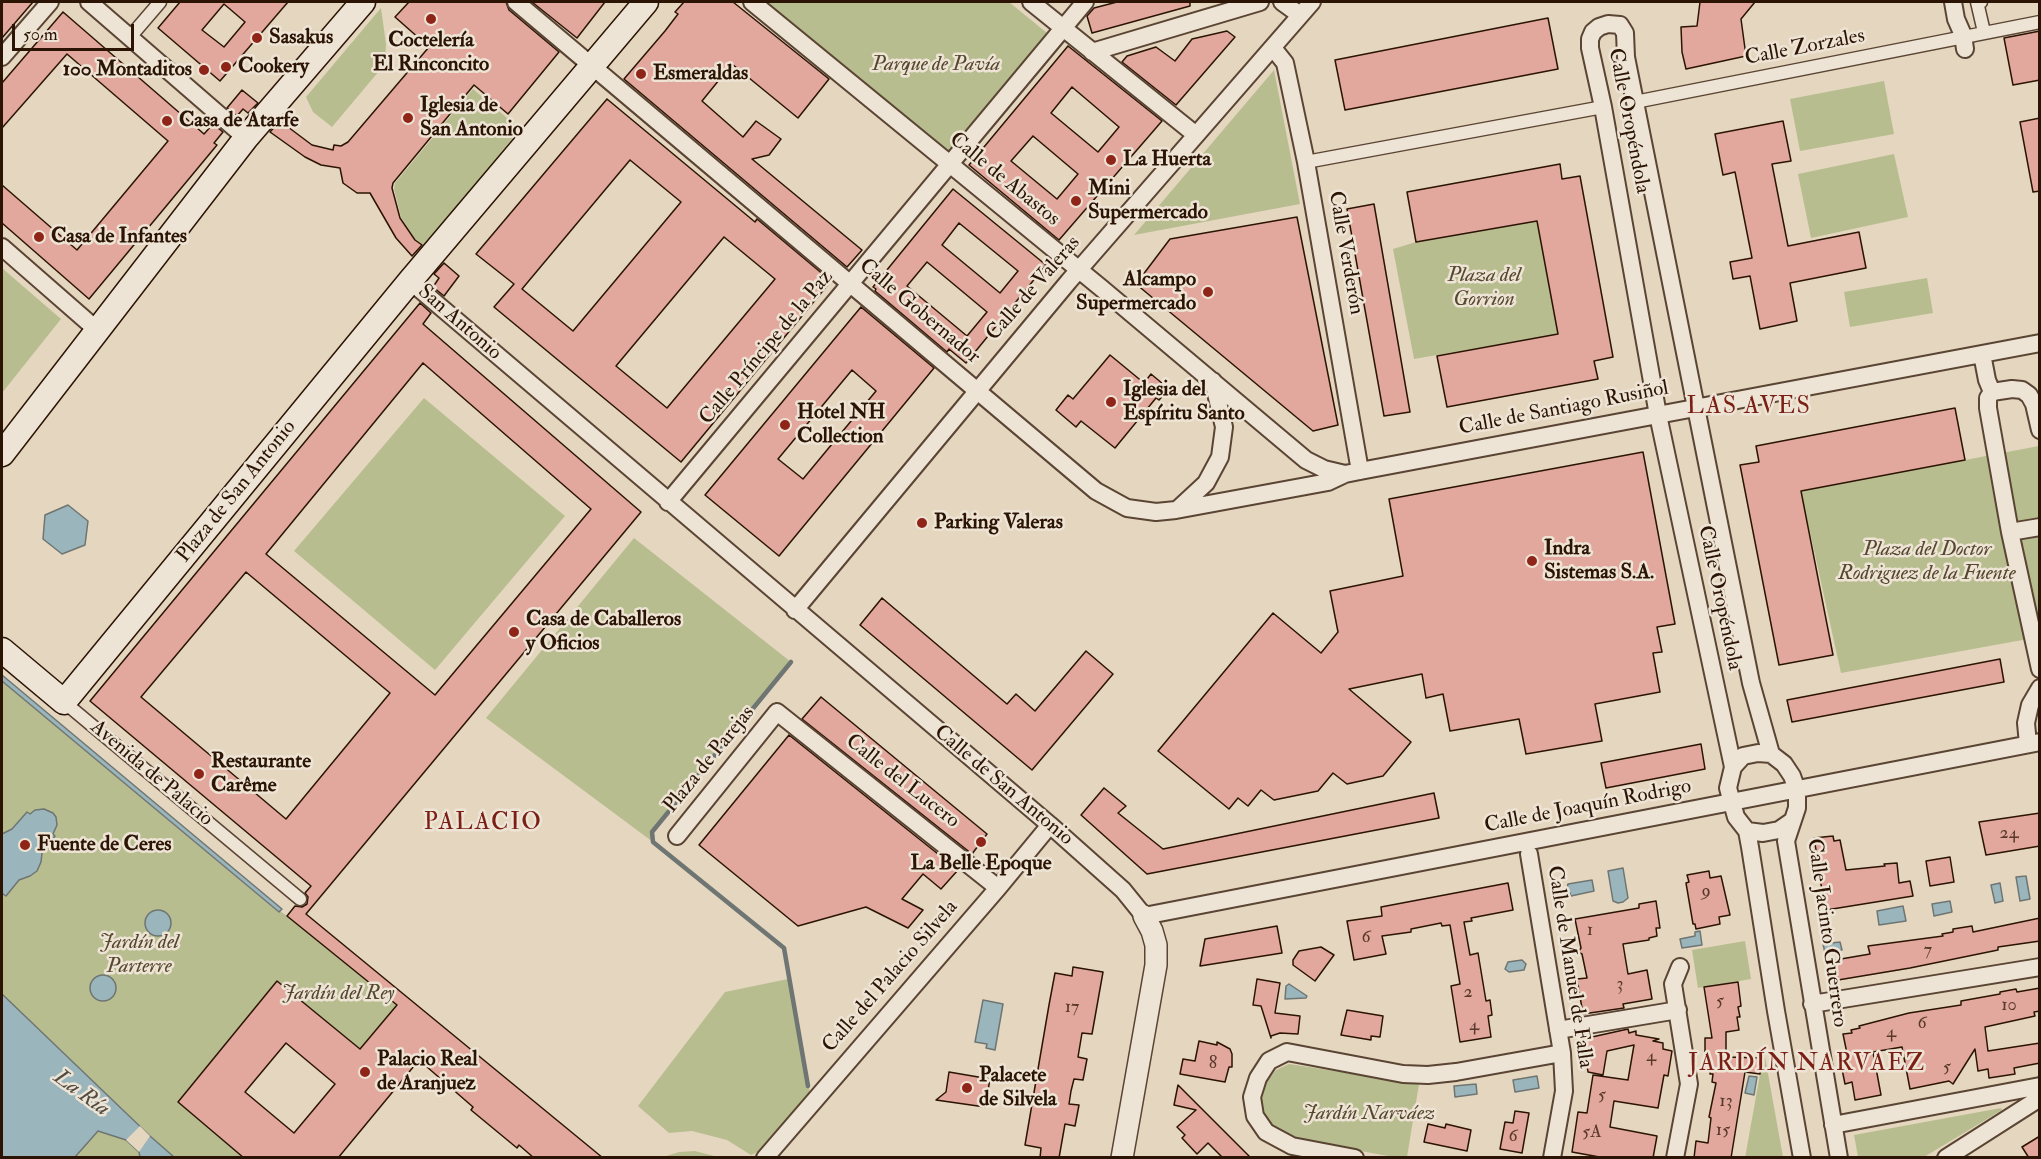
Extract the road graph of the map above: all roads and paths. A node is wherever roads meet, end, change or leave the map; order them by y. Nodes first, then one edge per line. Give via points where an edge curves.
1 (50, 2) edge
2 (89, 2) edge
3 (160, 2) edge
4 (363, 2) edge
5 (516, 2) edge
6 (646, 2) edge
7 (752, 2) edge
8 (1031, 2) edge
9 (1085, 2) edge
10 (1260, 2) edge
11 (1282, 2) edge
12 (1312, 2) edge
13 (1953, 2) edge
14 (1981, 2) edge
15 (1300, 15) junction
16 (2040, 22) edge
17 (1063, 28) junction
18 (1984, 32) junction
19 (130, 37) junction
20 (1964, 43) junction
21 (1272, 48) junction
22 (1092, 52) junction
23 (2, 57) edge
24 (593, 66) junction
25 (1635, 102) junction
26 (1603, 107) junction
27 (1196, 135) junction
28 (246, 138) junction
29 (1306, 162) junction
30 (949, 164) junction
31 (2, 247) edge
32 (1079, 270) junction
33 (410, 281) junction
34 (850, 284) junction
35 (97, 330) junction
36 (2040, 343) edge
37 (1982, 354) junction
38 (1213, 381) junction
39 (976, 390) junction
40 (1992, 392) junction
41 (1696, 408) junction
42 (1658, 415) junction
43 (2040, 430) edge
44 (2, 454) edge
45 (1353, 472) junction
46 (668, 502) junction
47 (1176, 510) junction
48 (2040, 526) edge
49 (2010, 532) junction
50 (795, 610) junction
51 (2, 650) edge
52 (2040, 669) edge
53 (2040, 688) edge
54 (64, 702) junction
55 (777, 712) joint
56 (2034, 743) edge
57 (1771, 754) junction
58 (1732, 767) junction
59 (1797, 790) junction
60 (1731, 802) junction
61 (1792, 821) junction
62 (1050, 825) junction
63 (1747, 831) junction
64 (677, 836) dead end
65 (1541, 839) junction
66 (1513, 845) junction
67 (1529, 854) junction
68 (998, 888) junction
69 (300, 899) dead end
70 (1144, 916) junction
71 (1680, 968) dead end
72 (2040, 968) edge
73 (1812, 1004) junction
74 (1678, 1010) junction
75 (1558, 1030) junction
76 (1562, 1053) junction
77 (2040, 1086) edge
78 (2019, 1089) junction
79 (2040, 1098) edge
80 (2021, 1110) junction
81 (1833, 1125) junction
82 (765, 1158) edge
83 (1122, 1158) edge
84 (1355, 1158) edge
85 (1552, 1158) edge
86 (1675, 1158) edge
87 (1802, 1158) edge
88 (1839, 1158) edge
89 (1946, 1158) edge

1 - 23 street
2 - 19 street
3 - 19 street
4 - 28 main road
5 - 24 street, Calle Gobernador
6 - 24 main road, San Antonio
7 - 30 street, Calle de Abastos
8 - 17 street
9 - 17 street, Calle Príncipe de la Paz
10 - 22 street
11 - 15 street
12 - 15 street, Calle de Valeras
13 - 20 street
14 - 18 street via 1977,2
15 - 21 street, Calle de Valeras
16 - 18 street, Calle Zorzales
17 - 22 street
17 - 30 street, Calle Príncipe de la Paz
18 - 20 street, Calle Zorzales
19 - 28 street
20 - 25 street, Calle Zorzales
21 - 27 street, Calle de Valeras
21 - 29 street, Calle Verderón via 1285,63
22 - 27 street
24 - 33 main road, San Antonio
24 - 34 street, Calle Gobernador
25 - 26 street, Calle Oropéndola via 1625,33 1620,26 1608,24 1599,27 1590,39
25 - 41 street, Calle Oropéndola
26 - 29 street
26 - 42 street, Calle Oropéndola
27 - 32 street, Calle de Valeras
28 - 35 main road
29 - 45 street, Calle Verderón
30 - 32 street, Calle de Abastos
30 - 34 street, Calle Príncipe de la Paz
31 - 35 street
32 - 38 street, Calle de Abastos
32 - 39 street, Calle de Valeras
33 - 46 street, San Antonio
33 - 54 main road, Plaza de San Antonio
34 - 39 street, Calle Gobernador
34 - 46 street, Calle Príncipe de la Paz
35 - 44 main road
36 - 37 street, Calle de Santiago Rusiñol
37 - 40 street
37 - 41 street, Calle de Santiago Rusiñol
38 - 45 street, Calle de Abastos via 1306,460 1324,469
38 - 47 street via 1224,427 1220,457 1206,483
39 - 47 street, Calle Gobernador via 1112,502 1142,511
39 - 50 street, Calle de Valeras
40 - 43 street via 2012,389 2029,395
40 - 49 street via 1988,408
41 - 42 street, Calle de Santiago Rusiñol
41 - 57 street, Calle Oropéndola via 1751,683
42 - 45 street, Calle de Santiago Rusiñol
42 - 58 street, Calle Oropéndola
45 - 47 street, Calle Gobernador via 1328,482
46 - 50 street, Calle de San Antonio
48 - 49 street
49 - 52 street
50 - 62 street, Calle de San Antonio
51 - 54 main road, Avenida de Palacio
53 - 56 street via 2026,723
54 - 69 street, Avenida de Palacio
55 - 64 street, Plaza de Parejas
55 - 68 street, Calle del Lucero
56 - 59 street, Calle de Joaquín Rodrigo
57 - 58 street via 1743,756
57 - 59 street, Calle Oropéndola via 1784,764
58 - 60 street, Calle Oropéndola via 1728,789
59 - 60 street, Calle de Joaquín Rodrigo
59 - 61 street, Calle Jacinto Guerrero
60 - 63 street
60 - 65 street, Calle de Joaquín Rodrigo
61 - 63 street, Calle Jacinto Guerrero via 1779,830
61 - 73 street, Calle Jacinto Guerrero via 1786,841
62 - 68 street, Calle del Palacio Silvela
62 - 70 street, Calle de San Antonio via 1124,890
63 - 87 street
65 - 66 street, Calle de Joaquín Rodrigo
65 - 67 street, Calle de Manuel de Falla via 1537,850
66 - 67 street, Calle de Manuel de Falla via 1521,853
66 - 70 street, Calle de Joaquín Rodrigo
67 - 75 street, Calle de Manuel de Falla
68 - 82 street, Calle del Palacio Silvela
70 - 83 street, Calle de San Antonio via 1156,945 1156,965
71 - 74 street via 1673,984
72 - 73 street
73 - 81 street, Calle Jacinto Guerrero
74 - 75 street
74 - 86 street via 1689,1084
75 - 76 street, Calle de Manuel de Falla
76 - 84 street via 1428,1075 1403,1074 1287,1052 1269,1061 1252,1097 1255,1116 1266,1132 1292,1146
76 - 85 street, Calle de Manuel de Falla via 1564,1091
77 - 78 street
78 - 80 street
78 - 81 street
79 - 80 street
80 - 89 street
81 - 88 street, Calle Jacinto Guerrero

